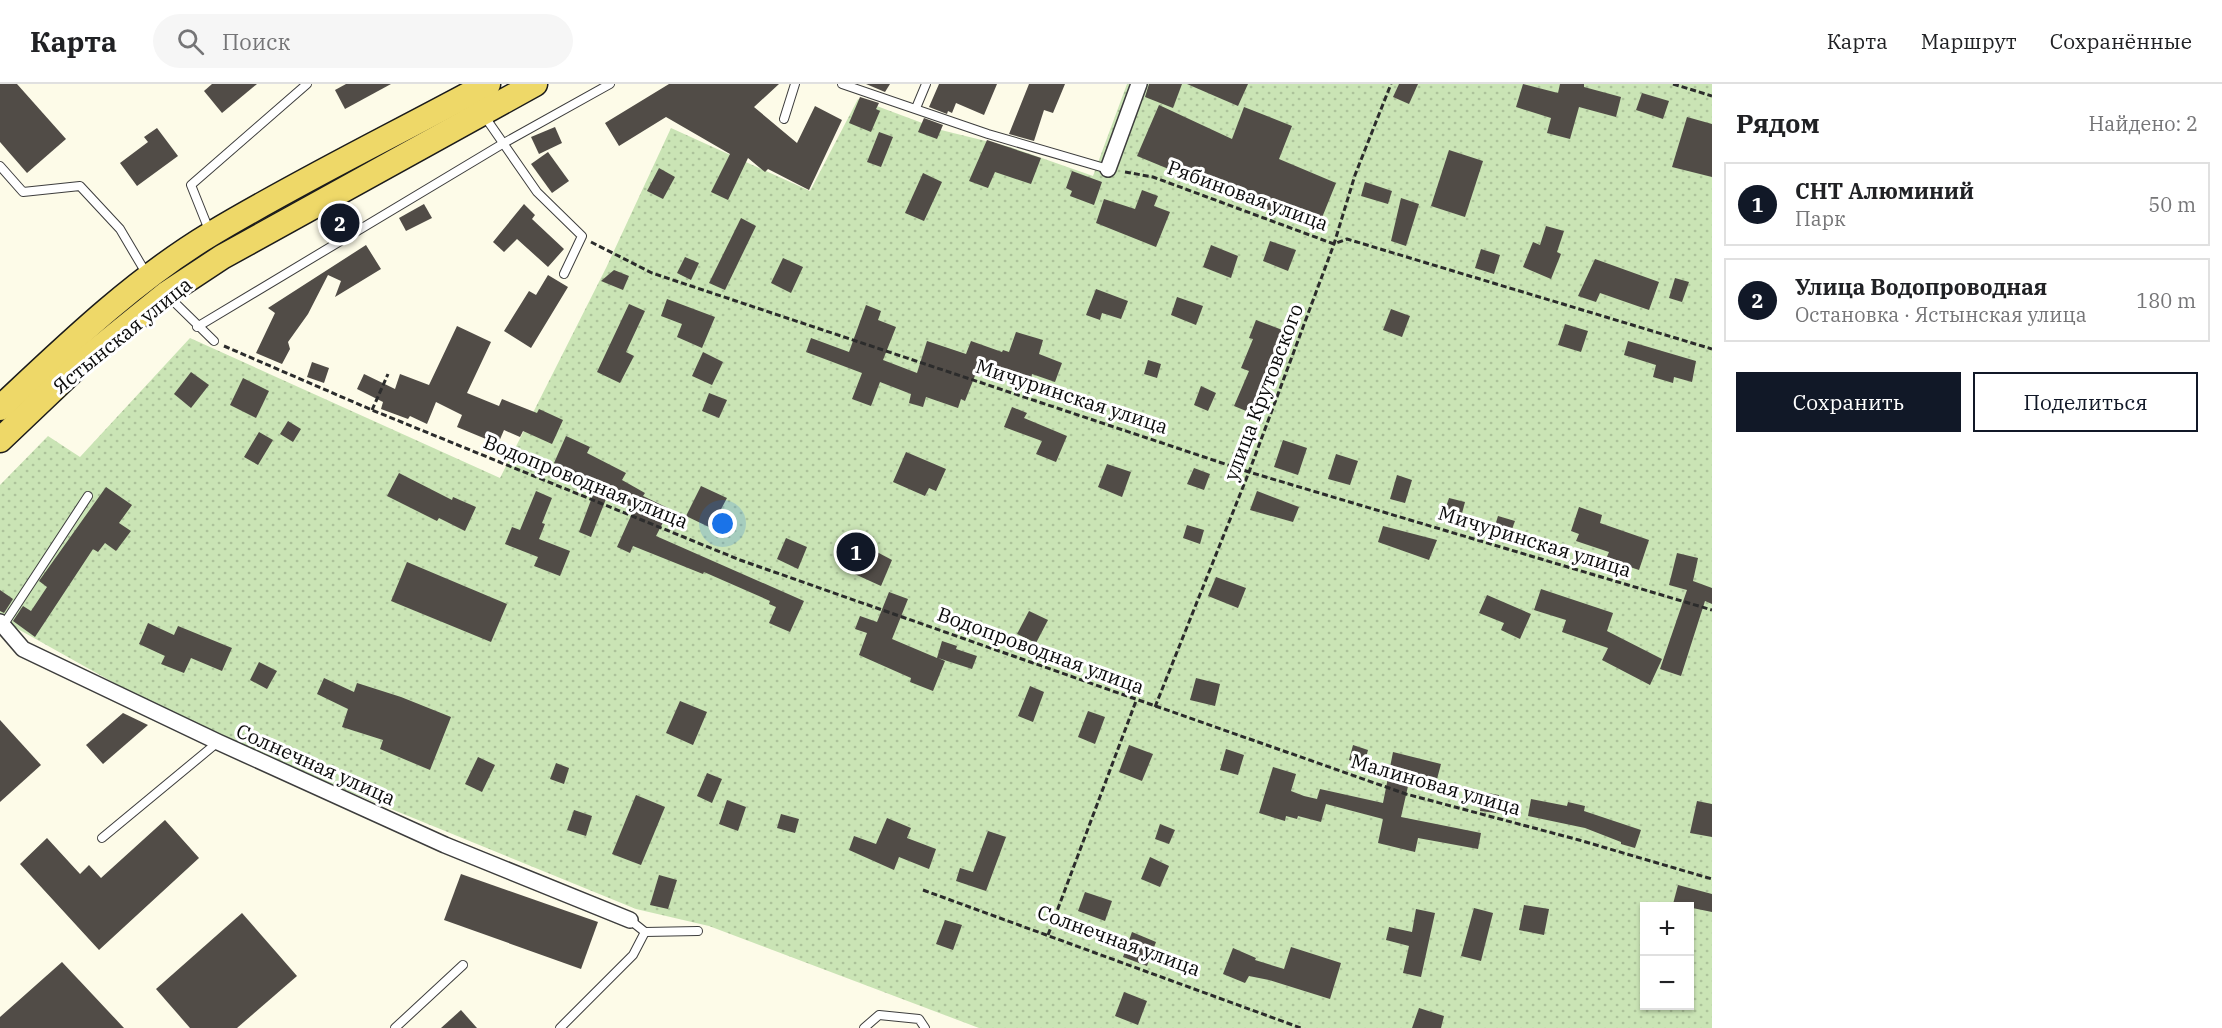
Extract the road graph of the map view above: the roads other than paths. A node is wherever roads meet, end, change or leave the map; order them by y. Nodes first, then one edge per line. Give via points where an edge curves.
1 (308, 84) edge
2 (488, 84) edge
3 (535, 84) edge
4 (610, 84) edge
5 (795, 84) edge
6 (926, 84) edge
7 (1139, 84) edge
8 (848, 85) edge
9 (916, 108) junction
10 (482, 113) junction
11 (784, 119) dead end
12 (504, 143) junction
13 (0, 166) edge
14 (1108, 169) joint
15 (210, 234) junction
16 (564, 274) dead end
17 (149, 277) junction
18 (166, 294) junction
19 (197, 327) junction
20 (214, 341) road end
21 (0, 408) edge
22 (0, 440) edge
23 (88, 496) dead end
24 (2, 623) edge
25 (218, 742) junction
26 (102, 838) dead end
27 (630, 920) joint
28 (698, 931) dead end
29 (645, 932) junction
30 (463, 965) dead end
31 (395, 1028) edge
32 (560, 1028) edge
33 (864, 1028) edge
34 (925, 1028) edge

1 - 15 lane via 191,185
2 - 15 main road, Ястынская улица
3 - 10 main road, Ястынская улица
4 - 12 lane
5 - 11 lane
6 - 9 lane
7 - 14 street
8 - 9 lane
9 - 14 lane
10 - 12 lane
10 - 18 main road, Ястынская улица via 222,257
12 - 16 lane via 537,192 582,236
12 - 19 lane
13 - 17 lane via 23,192 80,186 120,229
15 - 17 main road, Ястынская улица
17 - 21 main road, Ястынская улица
18 - 19 lane
18 - 22 main road, Ястынская улица via 82,362
19 - 20 lane
23 - 24 lane
24 - 25 street, Солнечная улица via 23,650
25 - 26 lane
25 - 27 street, Солнечная улица via 445,845
27 - 29 lane
28 - 29 lane
29 - 32 lane via 633,955
30 - 31 lane
33 - 34 lane via 879,1015 919,1019

